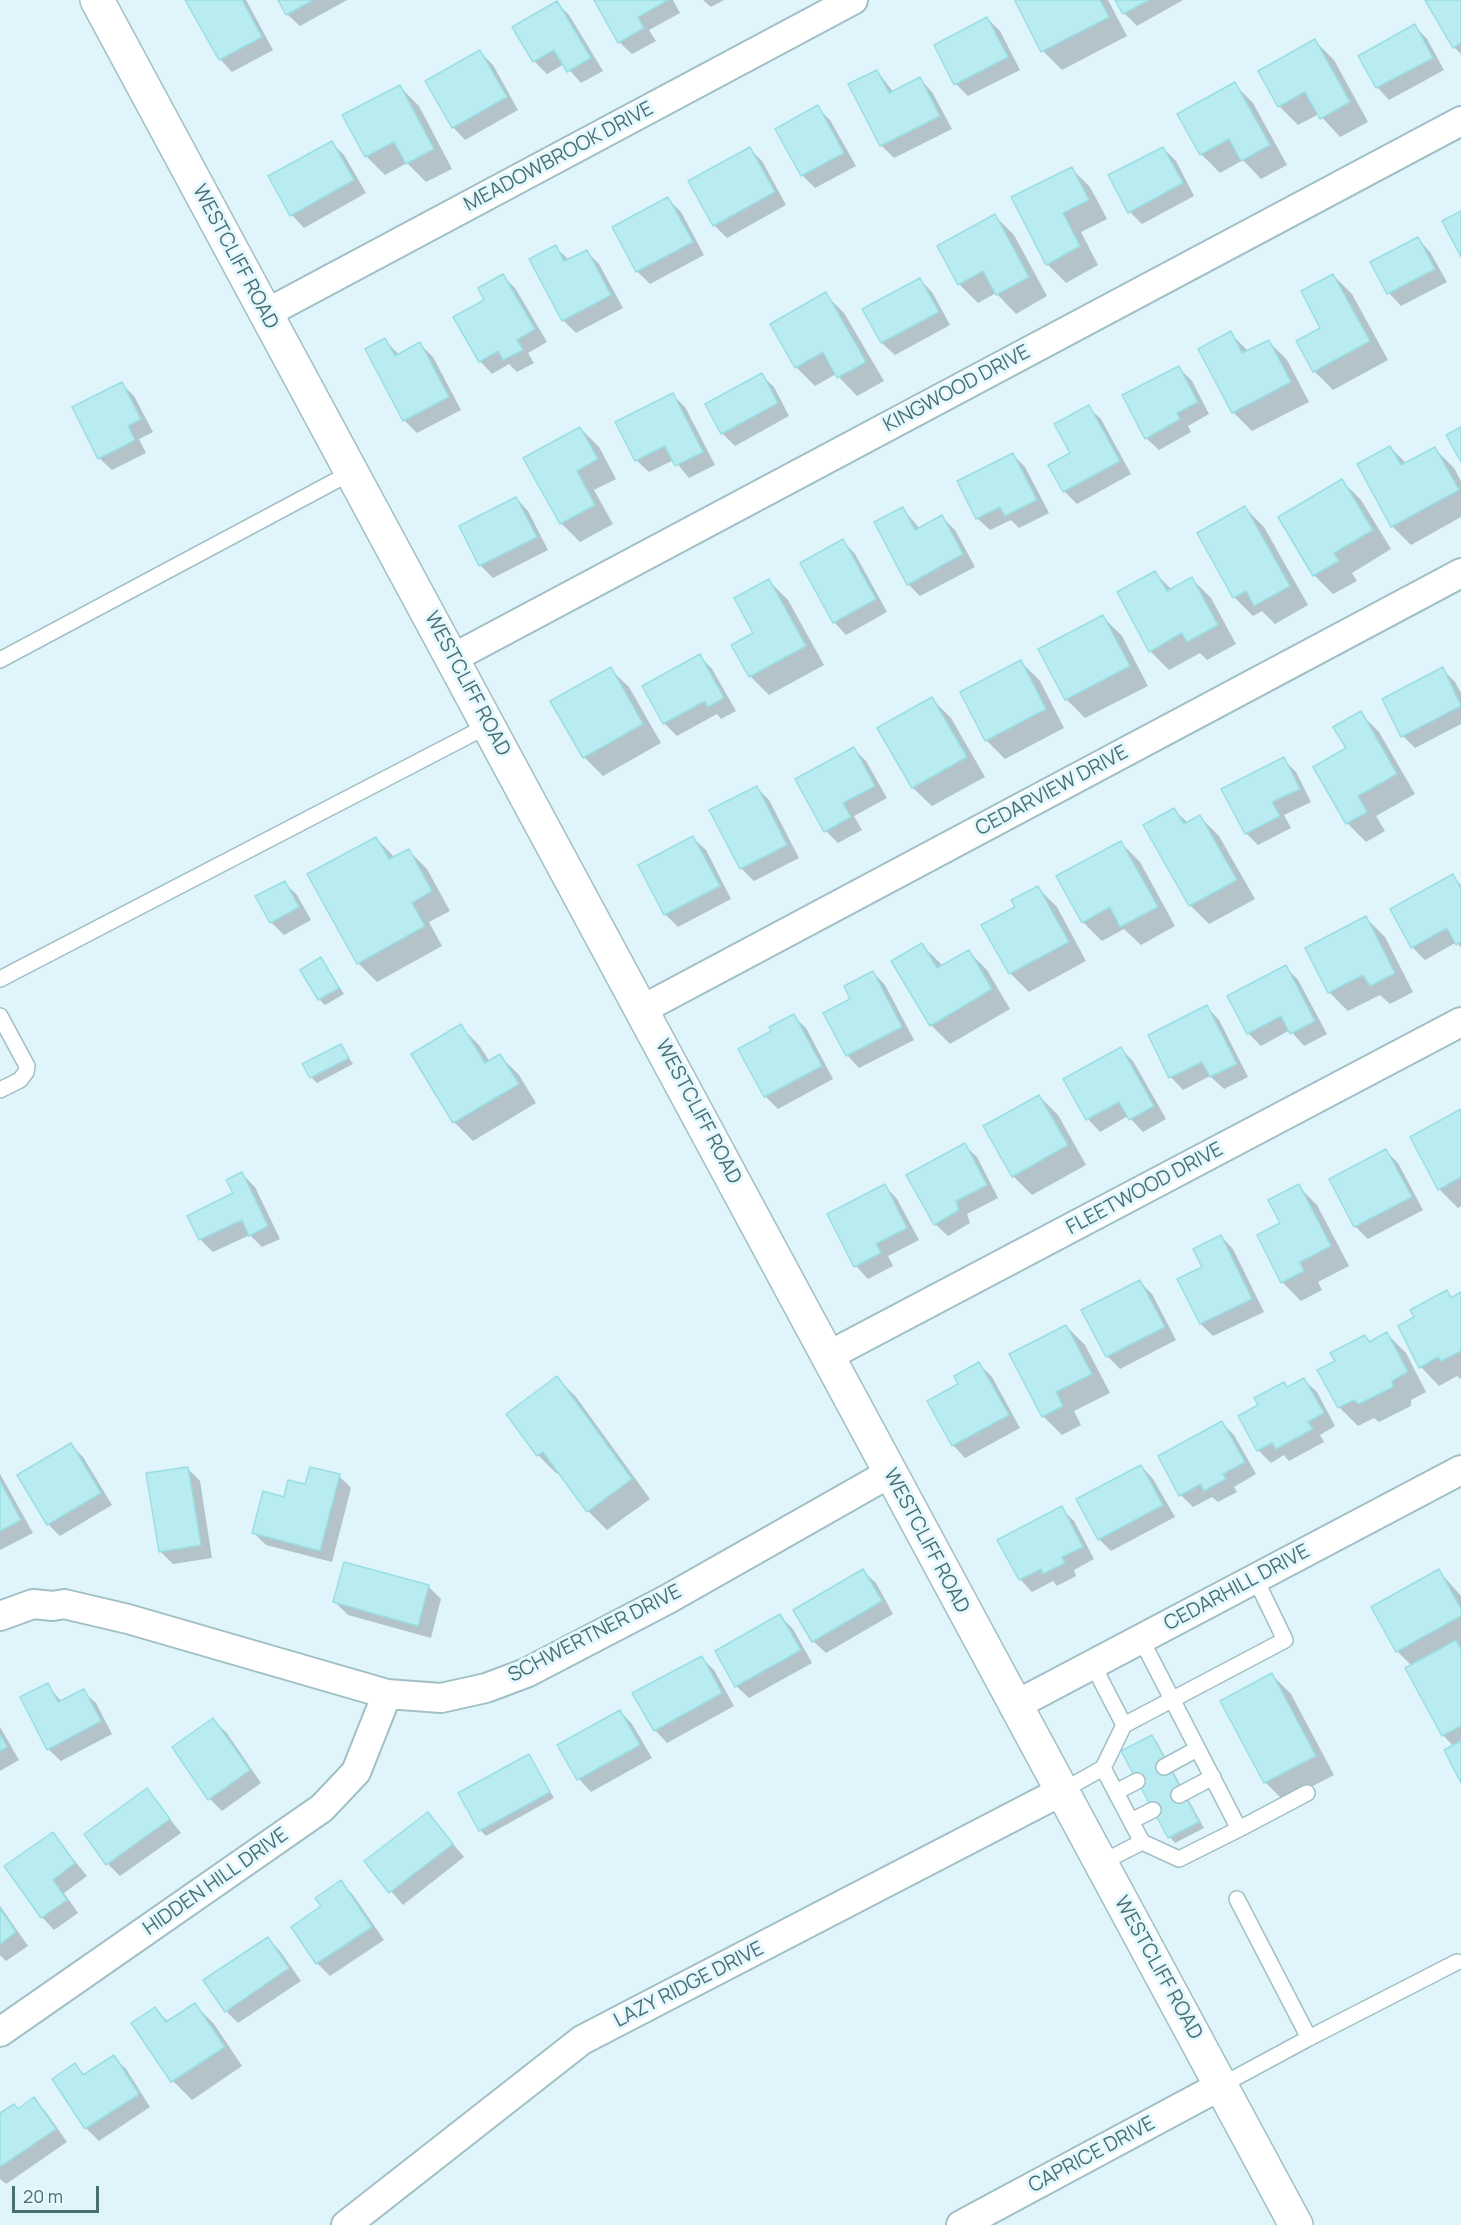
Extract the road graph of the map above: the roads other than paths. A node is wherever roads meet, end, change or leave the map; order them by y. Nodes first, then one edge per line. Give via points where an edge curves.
1 (97, 0) edge
2 (853, 0) edge
3 (1461, 121) edge
4 (265, 314) junction
5 (352, 472) junction
6 (1461, 573) edge
7 (453, 658) junction
8 (0, 660) edge
9 (489, 725) junction
10 (0, 979) edge
11 (643, 1009) junction
12 (0, 1016) edge
13 (1461, 1022) edge
14 (0, 1090) edge
15 (828, 1356) junction
16 (1461, 1470) edge
17 (890, 1473) junction
18 (1255, 1578) junction
19 (0, 1616) edge
20 (1141, 1639) junction
21 (1093, 1665) junction
22 (387, 1694) junction
23 (1172, 1700) junction
24 (1014, 1706) junction
25 (1124, 1725) junction
26 (1197, 1749) junction
27 (1164, 1767) dead end
28 (1103, 1768) junction
29 (1213, 1777) junction
30 (1137, 1781) dead end
31 (1062, 1791) junction
32 (1116, 1792) junction
33 (1307, 1793) dead end
34 (1179, 1795) dead end
35 (1153, 1810) dead end
36 (1131, 1821) junction
37 (1239, 1829) junction
38 (1142, 1842) junction
39 (1101, 1863) junction
40 (1237, 1899) dead end
41 (1457, 1962) dead end
42 (0, 2032) edge
43 (1309, 2038) junction
44 (1222, 2085) junction
45 (346, 2225) edge
46 (961, 2225) edge
47 (1296, 2225) edge

1 - 4 street, WESTCLIFF ROAD
2 - 4 street, MEADOWBROOK DRIVE
3 - 7 street, KINGWOOD DRIVE
4 - 5 street, WESTCLIFF ROAD
5 - 7 street, WESTCLIFF ROAD
5 - 8 lane
6 - 11 street, CEDARVIEW DRIVE
7 - 9 street, WESTCLIFF ROAD
9 - 10 lane
9 - 11 street, WESTCLIFF ROAD
11 - 15 street, WESTCLIFF ROAD
12 - 14 lane via 27,1066 20,1080
13 - 15 street, FLEETWOOD DRIVE
15 - 17 street, WESTCLIFF ROAD
16 - 18 street, CEDARHILL DRIVE
17 - 22 street, SCHWERTNER DRIVE via 668,1599 526,1673 486,1688 441,1698
17 - 24 street, WESTCLIFF ROAD
18 - 20 street, CEDARHILL DRIVE
18 - 23 lane via 1285,1640
19 - 22 street, SCHWERTNER DRIVE via 33,1604 64,1604
20 - 21 street, CEDARHILL DRIVE
20 - 23 lane
21 - 24 street, CEDARHILL DRIVE
21 - 25 lane
22 - 42 street, HIDDEN HILL DRIVE via 356,1772 322,1808
23 - 25 lane
23 - 26 lane
24 - 31 street, WESTCLIFF ROAD
25 - 28 lane
26 - 27 lane
26 - 29 lane
28 - 31 lane
28 - 32 lane
29 - 34 lane
29 - 37 lane
30 - 32 lane
31 - 39 street, WESTCLIFF ROAD
31 - 45 street, LAZY RIDGE DRIVE via 582,2040
32 - 36 lane
33 - 37 lane
35 - 36 lane
36 - 38 lane
37 - 38 lane via 1179,1859
38 - 39 lane
39 - 44 street, WESTCLIFF ROAD
40 - 43 lane
41 - 43 lane
43 - 44 lane
44 - 46 street, CAPRICE DRIVE
44 - 47 street, WESTCLIFF ROAD

